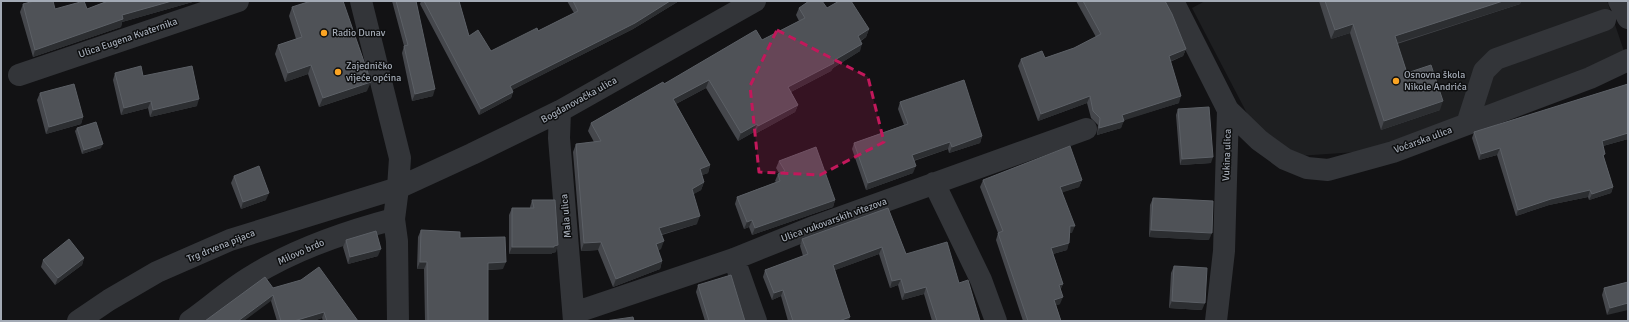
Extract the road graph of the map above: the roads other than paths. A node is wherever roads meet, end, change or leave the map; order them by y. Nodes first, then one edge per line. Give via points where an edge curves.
1 (238, 1) edge
2 (362, 1) edge
3 (754, 1) edge
4 (1174, 1) edge
5 (1619, 1) edge
6 (1628, 18) edge
7 (1605, 20) dead end
8 (1628, 60) edge
9 (19, 74) dead end
10 (1228, 110) junction
11 (560, 111) junction
12 (1467, 124) junction
13 (1086, 129) dead end
14 (934, 184) junction
15 (398, 188) junction
16 (394, 219) junction
17 (734, 259) junction
18 (574, 317) edge
19 (78, 321) edge
20 (190, 321) edge
21 (398, 321) edge
22 (756, 321) edge
23 (996, 321) edge
24 (1216, 321) edge

1 - 9 street, Ulica Eugena Kvaternika
2 - 15 street via 400,158
3 - 11 street, Bogdanovačka ulica
4 - 10 street, Vukina ulica
5 - 6 street
7 - 12 street via 1496,58 1484,70
8 - 12 street, Voćarska ulica via 1590,78
10 - 12 street, Voćarska ulica via 1259,140 1285,159 1307,168 1328,170 1393,152
10 - 24 street, Vukina ulica via 1224,251
11 - 15 street, Bogdanovačka ulica
11 - 18 street, Mala ulica
13 - 14 street, Ulica vukovarskih vitezova
14 - 17 street, Ulica vukovarskih vitezova via 816,226
14 - 23 street via 981,280
15 - 16 street
15 - 19 street, Trg drvena pijaca via 230,240 157,272 108,300
16 - 20 street, Milovo brdo via 352,230 296,253 252,276
16 - 21 street via 397,241
17 - 18 street, Ulica vukovarskih vitezova
17 - 22 street

